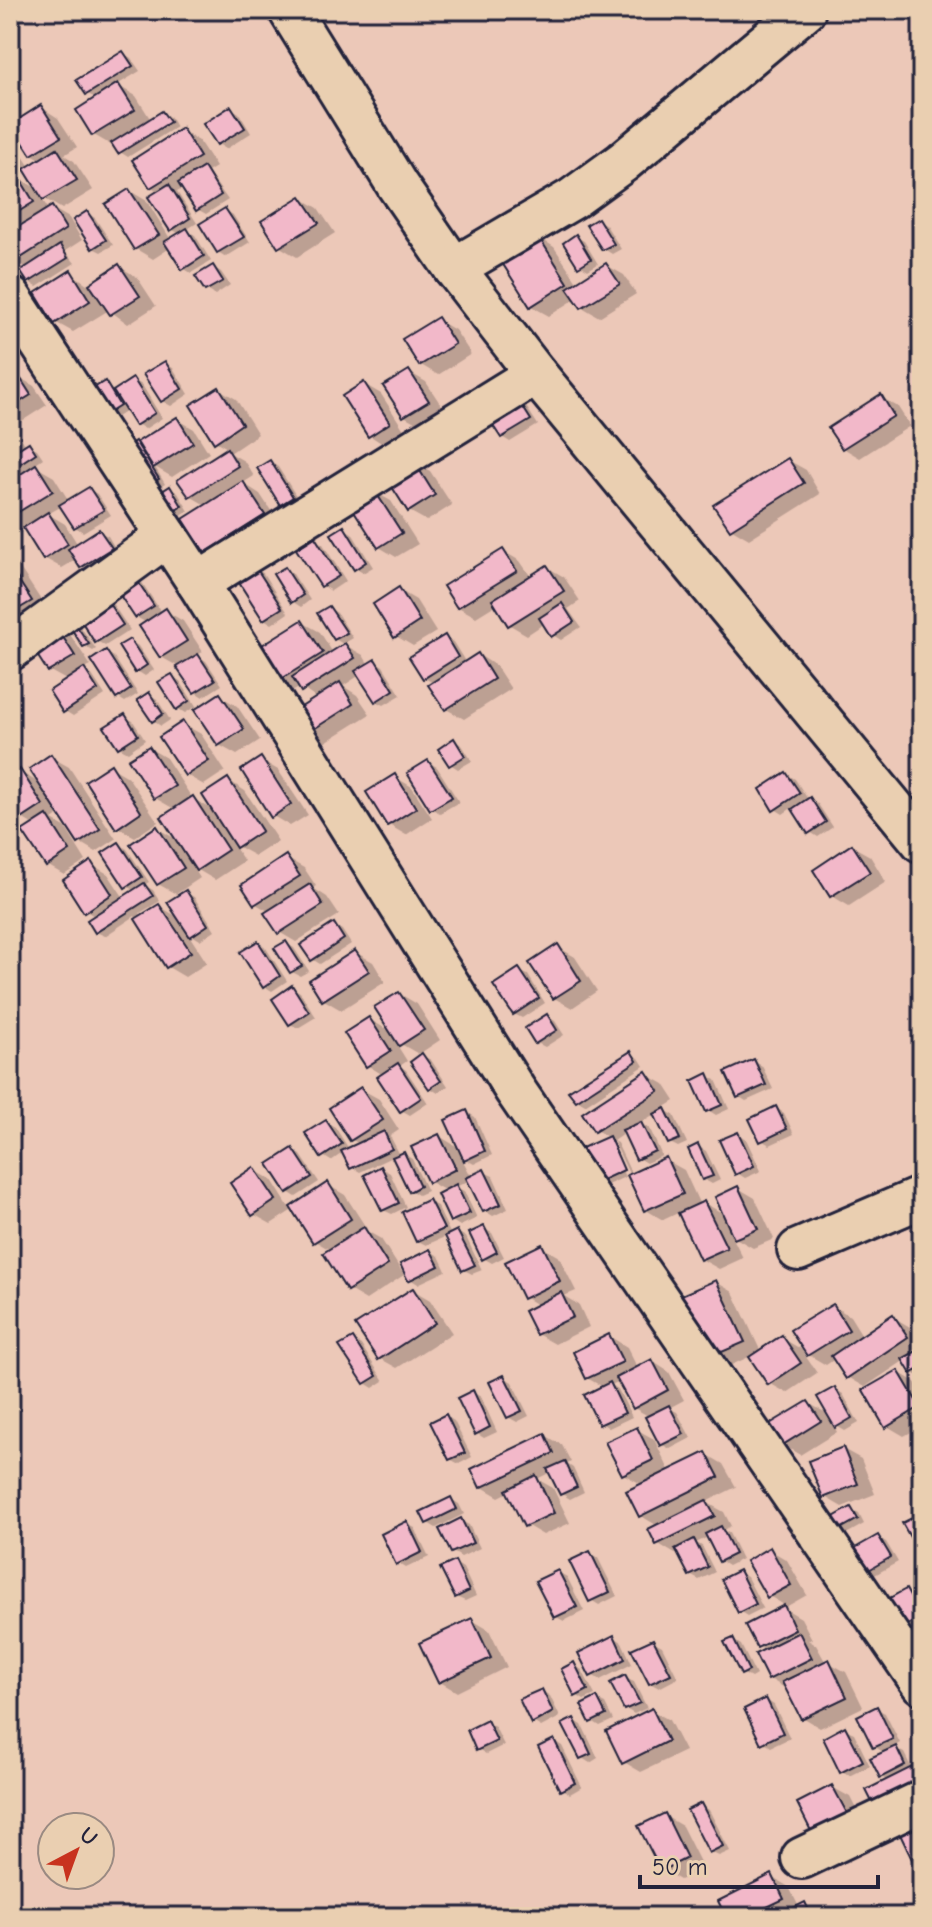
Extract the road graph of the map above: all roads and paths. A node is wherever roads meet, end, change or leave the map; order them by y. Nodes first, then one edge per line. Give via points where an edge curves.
1 (289, 10) edge
2 (805, 10) edge
3 (454, 268) junction
4 (10, 297) edge
5 (536, 374) junction
6 (167, 536) junction
7 (198, 583) junction
8 (10, 650) edge
9 (922, 842) edge
10 (922, 1197) edge
11 (798, 1250) dead end
12 (922, 1684) edge
13 (922, 1801) edge
14 (802, 1858) dead end

1 - 3 street
2 - 3 street via 623,162 572,199
3 - 5 street
4 - 6 street
5 - 7 street
5 - 9 street
6 - 7 street
6 - 8 street
7 - 12 street via 515,1090
10 - 11 street
13 - 14 street

